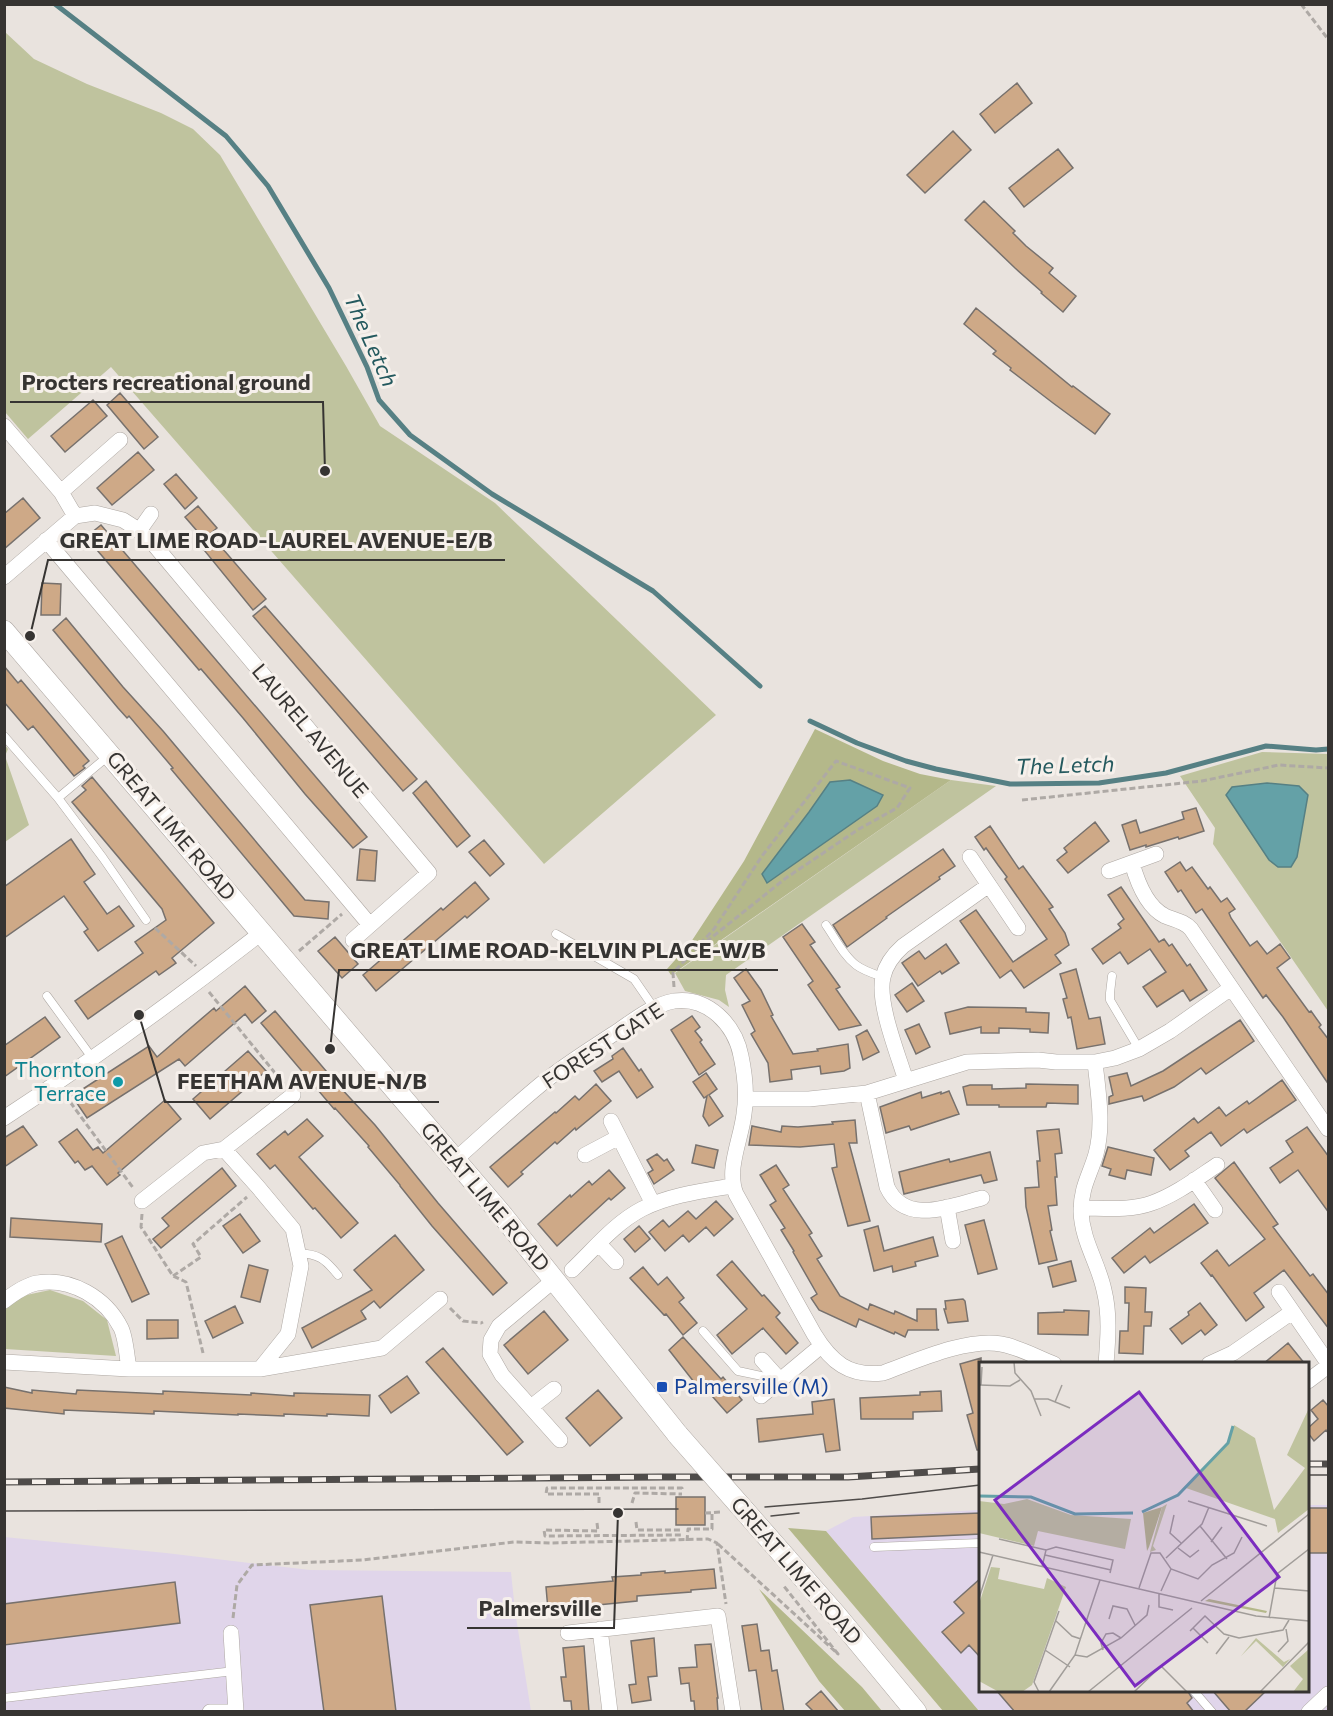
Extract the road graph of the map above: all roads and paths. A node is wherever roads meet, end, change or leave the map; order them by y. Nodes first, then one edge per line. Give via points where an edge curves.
1 (1301, 4) edge
2 (1329, 39) edge
3 (4, 426) edge
4 (120, 440) dead end
5 (61, 492) junction
6 (151, 514) dead end
7 (75, 516) junction
8 (139, 531) junction
9 (46, 540) junction
10 (4, 577) edge
11 (4, 631) edge
12 (4, 736) edge
13 (110, 754) junction
14 (1329, 768) edge
15 (58, 798) junction
16 (1022, 800) dead end
17 (1156, 854) dead end
18 (970, 857) dead end
19 (1132, 863) junction
20 (1109, 871) dead end
21 (989, 885) junction
22 (353, 905) junction
23 (146, 920) joint
24 (370, 925) junction
25 (826, 925) dead end
26 (1018, 928) dead end
27 (261, 933) junction
28 (556, 934) dead end
29 (353, 940) dead end
30 (696, 950) junction
31 (286, 962) junction
32 (1112, 976) dead end
33 (883, 977) junction
34 (203, 978) junction
35 (1231, 988) junction
36 (47, 996) dead end
37 (676, 1001) junction
38 (654, 1008) junction
39 (1139, 1048) junction
40 (93, 1059) junction
41 (1095, 1062) junction
42 (906, 1081) junction
43 (57, 1083) junction
44 (867, 1094) junction
45 (293, 1095) joint
46 (746, 1099) junction
47 (4, 1118) edge
48 (611, 1121) dead end
49 (1329, 1129) edge
50 (619, 1137) junction
51 (224, 1149) junction
52 (585, 1155) dead end
53 (455, 1160) junction
54 (1216, 1165) dead end
55 (1194, 1180) junction
56 (732, 1186) junction
57 (258, 1187) junction
58 (982, 1198) dead end
59 (142, 1201) junction
60 (653, 1204) junction
61 (947, 1206) junction
62 (1081, 1208) junction
63 (1215, 1210) dead end
64 (953, 1241) dead end
65 (599, 1244) junction
66 (298, 1253) junction
67 (616, 1262) dead end
68 (338, 1275) dead end
69 (563, 1275) junction
70 (173, 1276) junction
71 (1279, 1292) dead end
72 (440, 1299) joint
73 (4, 1301) edge
74 (1292, 1312) junction
75 (489, 1316) dead end
76 (703, 1332) dead end
77 (821, 1346) junction
78 (762, 1360) dead end
79 (4, 1362) edge
80 (1049, 1362) edge
81 (1106, 1362) edge
82 (1213, 1362) edge
83 (1329, 1365) edge
84 (129, 1369) junction
85 (207, 1369) junction
86 (260, 1369) junction
87 (780, 1380) junction
88 (1309, 1380) edge
89 (554, 1389) dead end
90 (761, 1396) dead end
91 (531, 1407) junction
92 (560, 1440) dead end
93 (599, 1503) dead end
94 (632, 1503) dead end
95 (712, 1513) dead end
96 (597, 1522) dead end
97 (636, 1522) dead end
98 (687, 1541) junction
99 (717, 1543) junction
100 (979, 1544) edge
101 (874, 1547) dead end
102 (782, 1585) dead end
103 (718, 1616) junction
104 (600, 1629) junction
105 (231, 1633) joint
106 (568, 1633) dead end
107 (234, 1671) junction
108 (1195, 1692) edge
109 (1329, 1694) edge
110 (4, 1698) edge
111 (210, 1712) edge
112 (228, 1712) edge
113 (236, 1712) edge
114 (610, 1712) edge
115 (733, 1712) edge
116 (916, 1712) edge
117 (1212, 1712) edge
118 (1310, 1712) edge

1 - 2 path
3 - 5 street
4 - 5 street
5 - 7 street
6 - 8 street
7 - 8 street, LAUREL AVENUE via 95,513 123,520
7 - 9 street
8 - 24 street, LAUREL AVENUE via 429,873
9 - 10 street
9 - 22 street
11 - 13 main road, GREAT LIME ROAD
12 - 15 lane
13 - 15 lane
13 - 27 main road, GREAT LIME ROAD
14 - 16 path via 1279,765 1202,781
15 - 23 lane
17 - 19 street
18 - 21 street
19 - 20 street
19 - 35 street via 1155,908 1188,925
21 - 26 street
21 - 33 street via 903,946
22 - 24 street
22 - 31 path
23 - 34 path
24 - 29 street, LAUREL AVENUE
25 - 33 lane via 855,964
27 - 31 main road, GREAT LIME ROAD
27 - 34 street
28 - 38 lane via 634,979
30 - 30 path via 836,761 910,788 897,808 859,828 786,879
30 - 37 path via 673,973
31 - 53 main road, GREAT LIME ROAD
32 - 39 lane via 1110,1000
33 - 42 street via 885,1012
34 - 40 street
34 - 45 path
35 - 39 street
35 - 49 street
36 - 40 lane
37 - 38 street, FOREST GATE
37 - 46 street, FOREST GATE via 709,1008 732,1029 741,1055
38 - 53 street, FOREST GATE via 540,1085
39 - 41 street
40 - 43 street
41 - 42 street via 967,1062
41 - 62 street via 1101,1112 1096,1153 1083,1187
42 - 44 street
43 - 47 street
43 - 59 path
44 - 46 street
44 - 61 street via 891,1194 901,1204 917,1210
45 - 51 street
46 - 56 street, FOREST GATE
48 - 50 street
50 - 52 street
50 - 60 street
51 - 57 street
51 - 59 street via 203,1153
53 - 69 main road, GREAT LIME ROAD
54 - 55 street
55 - 62 street via 1151,1203
55 - 63 street
56 - 60 street
56 - 77 street
57 - 66 street via 293,1229
57 - 70 path via 193,1244 201,1257
58 - 61 street
59 - 70 path via 141,1227
60 - 65 street via 622,1222
61 - 64 street
62 - 81 street via 1085,1238 1104,1290 1108,1317
65 - 67 street
65 - 69 street
66 - 68 lane via 313,1254
66 - 86 street via 301,1266 288,1334
69 - 91 street via 499,1326 491,1340 490,1354 502,1375
69 - 116 main road, GREAT LIME ROAD, bridge via 678,1435
70 - 85 path via 186,1282
71 - 74 street
72 - 75 path via 463,1321 481,1323
72 - 86 street via 382,1348
73 - 84 street via 35,1283 55,1282 89,1293 122,1329
74 - 82 street
74 - 83 street
76 - 87 lane via 738,1371
77 - 80 street via 841,1365 872,1374 983,1343 1003,1344
77 - 87 street
78 - 87 street
79 - 84 street
83 - 88 street
84 - 85 street
85 - 86 street
87 - 90 street
89 - 91 street
91 - 92 street
93 - 94 path via 599,1494 546,1494 547,1488 682,1488 682,1492 635,1494
95 - 98 path via 712,1529 688,1529
96 - 97 path via 598,1531 544,1530 545,1536 681,1535 681,1531 637,1530
98 - 99 path via 708,1539
98 - 105 path via 514,1542 363,1560 252,1565 237,1585
99 - 102 path via 838,1654
99 - 103 path via 726,1605
100 - 101 lane
103 - 104 street
103 - 115 street
104 - 106 street
104 - 114 street
105 - 107 street
107 - 110 lane
107 - 113 street
108 - 117 lane
109 - 118 street
111 - 112 street

